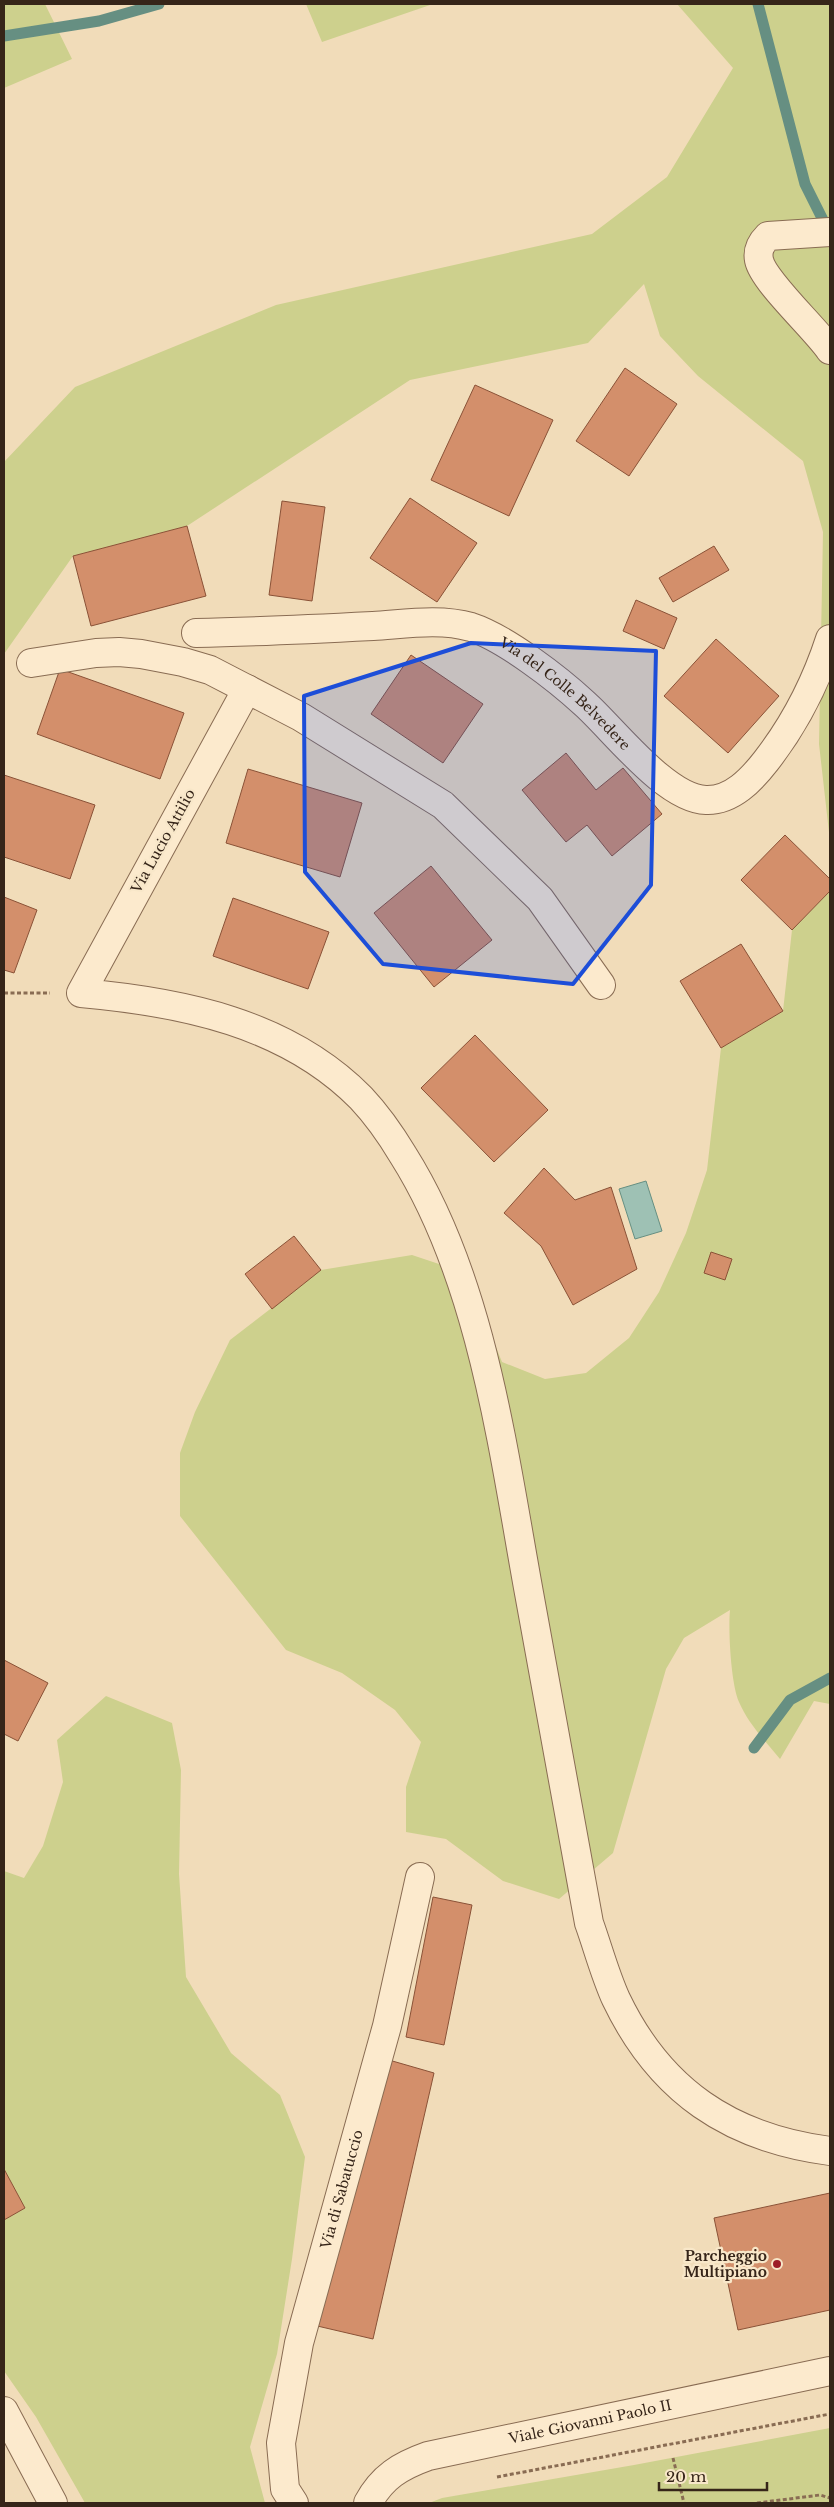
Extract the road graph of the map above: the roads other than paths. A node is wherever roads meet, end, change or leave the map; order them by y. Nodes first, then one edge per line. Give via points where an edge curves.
1 (830, 232) edge
2 (830, 350) edge
3 (196, 632) dead end
4 (830, 639) edge
5 (30, 663) dead end
6 (247, 690) junction
7 (601, 985) dead end
8 (420, 1876) dead end
9 (830, 2151) edge
10 (830, 2371) edge
11 (4, 2411) edge
12 (53, 2503) edge
13 (294, 2503) edge
14 (368, 2503) edge

1 - 2 street via 768,236 760,244 759,261 773,284
3 - 4 street, Via del Colle Belvedere via 439,622 472,628 528,660 572,692 664,782 683,794 705,800 736,791 760,768 787,730 812,684
5 - 6 street via 96,653 141,654 197,666
6 - 7 street via 301,717 442,805 540,899
6 - 9 street, Via Lucio Attilio via 81,993 168,1003 260,1031 303,1053 340,1079 362,1099 398,1147 425,1193 440,1228 460,1280 489,1383 589,1923 616,1998 646,2051 663,2072 697,2103 744,2129
8 - 13 street, Via di Sabatuccio via 387,2026 300,2343 281,2443 286,2490
10 - 14 street, Viale Giovanni Paolo II via 428,2456 392,2472
11 - 12 street

